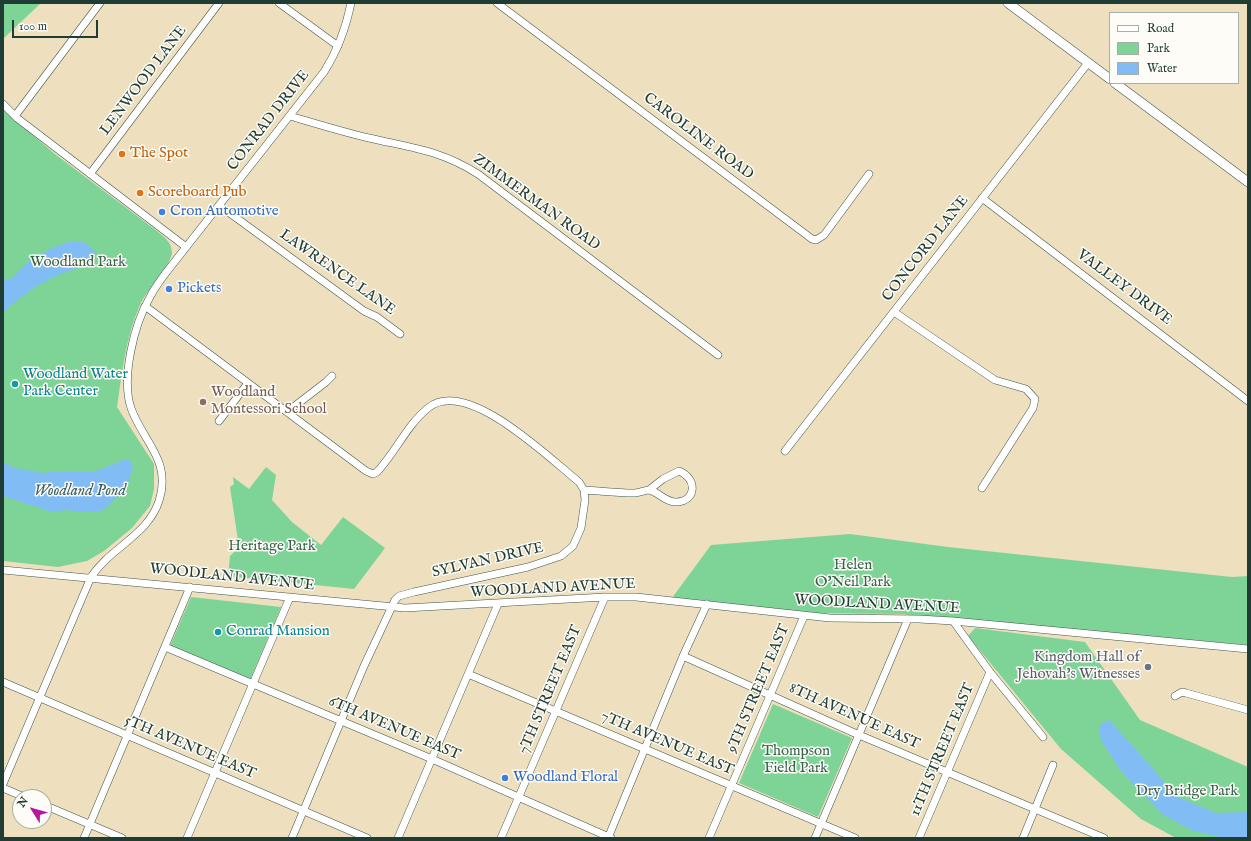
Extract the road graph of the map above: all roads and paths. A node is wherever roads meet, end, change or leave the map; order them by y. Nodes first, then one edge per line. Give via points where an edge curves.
1 (100, 3) edge
2 (219, 3) edge
3 (279, 3) edge
4 (351, 3) edge
5 (497, 3) edge
6 (1008, 3) edge
7 (338, 46) junction
8 (1088, 63) junction
9 (1109, 78) edge
10 (1116, 84) edge
11 (3, 104) edge
12 (14, 116) junction
13 (290, 116) junction
14 (90, 174) junction
15 (869, 174) dead end
16 (1248, 182) edge
17 (982, 198) junction
18 (220, 206) junction
19 (186, 247) junction
20 (145, 306) junction
21 (894, 312) junction
22 (400, 334) dead end
23 (718, 355) dead end
24 (332, 376) dead end
25 (248, 383) junction
26 (1248, 401) edge
27 (287, 412) junction
28 (219, 421) dead end
29 (785, 451) dead end
30 (982, 488) dead end
31 (584, 490) junction
32 (649, 490) junction
33 (3, 570) edge
34 (91, 577) junction
35 (190, 587) junction
36 (290, 597) junction
37 (605, 597) junction
38 (498, 604) junction
39 (707, 604) junction
40 (390, 607) junction
41 (804, 616) junction
42 (908, 619) junction
43 (953, 621) junction
44 (165, 647) junction
45 (1248, 649) edge
46 (683, 656) junction
47 (990, 672) junction
48 (468, 674) junction
49 (3, 682) edge
50 (253, 685) junction
51 (770, 695) junction
52 (1175, 696) dead end
53 (40, 698) junction
54 (1248, 710) edge
55 (556, 711) junction
56 (340, 721) junction
57 (859, 735) junction
58 (127, 736) junction
59 (1043, 737) dead end
60 (644, 748) junction
61 (432, 759) junction
62 (1053, 765) dead end
63 (947, 772) junction
64 (215, 773) junction
65 (3, 784) edge
66 (732, 786) junction
67 (519, 796) junction
68 (52, 808) edge
69 (1035, 809) junction
70 (304, 811) junction
71 (821, 824) junction
72 (90, 825) junction
73 (84, 838) edge
74 (122, 838) edge
75 (187, 838) edge
76 (292, 838) edge
77 (367, 838) edge
78 (398, 838) edge
79 (501, 838) edge
80 (609, 838) edge
81 (709, 838) edge
82 (815, 838) edge
83 (855, 838) edge
84 (919, 838) edge
85 (1022, 838) edge
86 (1104, 838) edge

1 - 12 street
2 - 14 street, LENWOOD LANE
3 - 7 street
4 - 7 street, CONRAD DRIVE
5 - 15 street, CAROLINE ROAD via 812,239 816,240 824,235
6 - 8 main road
7 - 13 street, CONRAD DRIVE via 324,72
8 - 9 main road
8 - 17 street, CONCORD LANE
10 - 16 main road
11 - 12 street
12 - 14 street
13 - 18 street, CONRAD DRIVE
13 - 23 street, ZIMMERMAN ROAD via 362,136 428,150 463,164
14 - 19 street
17 - 21 street, CONCORD LANE
17 - 26 street, VALLEY DRIVE
18 - 19 street, CONRAD DRIVE
18 - 22 street, LAWRENCE LANE via 364,311
19 - 20 street, CONRAD DRIVE via 158,283
20 - 25 street
20 - 34 street, CONRAD DRIVE via 135,336 127,387 135,418 158,459 162,474 159,500 145,525 104,559
21 - 29 street, CONCORD LANE
21 - 30 street via 995,380 1026,389 1035,399 1033,408
24 - 27 street
25 - 27 street
25 - 28 street
27 - 31 street via 373,474 382,467 427,408 441,400 471,405 498,418 579,482
31 - 32 street via 635,493
31 - 40 street, SYLVAN DRIVE via 584,511 579,535 573,546 561,556 528,567 399,596
32 - 32 street via 679,471 691,479 693,486 684,501 675,503
33 - 34 street, WOODLAND AVENUE
34 - 35 street, WOODLAND AVENUE
34 - 53 street, CONRAD DRIVE
35 - 36 street, WOODLAND AVENUE
35 - 44 street
36 - 40 street, WOODLAND AVENUE
36 - 50 street
37 - 38 street, WOODLAND AVENUE
37 - 39 street, WOODLAND AVENUE via 636,597
37 - 55 street, 7TH STREET EAST
38 - 40 street, WOODLAND AVENUE
38 - 48 street
39 - 41 street, WOODLAND AVENUE
39 - 46 street
40 - 56 street
41 - 42 street, WOODLAND AVENUE
41 - 51 street, 9TH STREET EAST
42 - 43 street, WOODLAND AVENUE
42 - 57 street
43 - 45 street, WOODLAND AVENUE
43 - 47 street
44 - 50 street, 6TH AVENUE EAST
44 - 58 street
46 - 51 street, 8TH AVENUE EAST
46 - 60 street
47 - 59 street
47 - 63 street, 11TH STREET EAST
48 - 55 street, 7TH AVENUE EAST
48 - 61 street
49 - 53 street, 5TH AVENUE EAST
50 - 56 street, 6TH AVENUE EAST
50 - 64 street
51 - 57 street, 8TH AVENUE EAST
51 - 66 street, 9TH STREET EAST
52 - 54 street via 1186,692
53 - 58 street, 5TH AVENUE EAST
53 - 65 street, CONRAD DRIVE
55 - 60 street, 7TH AVENUE EAST
55 - 67 street, 7TH STREET EAST
56 - 61 street, 6TH AVENUE EAST
56 - 70 street
57 - 63 street, 8TH AVENUE EAST
57 - 71 street
58 - 64 street, 5TH AVENUE EAST
58 - 72 street
60 - 66 street, 7TH AVENUE EAST
60 - 80 street
61 - 67 street, 6TH AVENUE EAST
61 - 78 street
62 - 69 street
63 - 69 street, 8TH AVENUE EAST
63 - 84 street, 11TH STREET EAST
64 - 70 street, 5TH AVENUE EAST
64 - 75 street
66 - 71 street, 7TH AVENUE EAST
66 - 81 street, 9TH STREET EAST
67 - 79 street, 7TH STREET EAST
67 - 80 street, 6TH AVENUE EAST
68 - 72 street
69 - 85 street
69 - 86 street, 8TH AVENUE EAST
70 - 76 street
70 - 77 street, 5TH AVENUE EAST
71 - 82 street
71 - 83 street, 7TH AVENUE EAST
72 - 73 street
72 - 74 street

